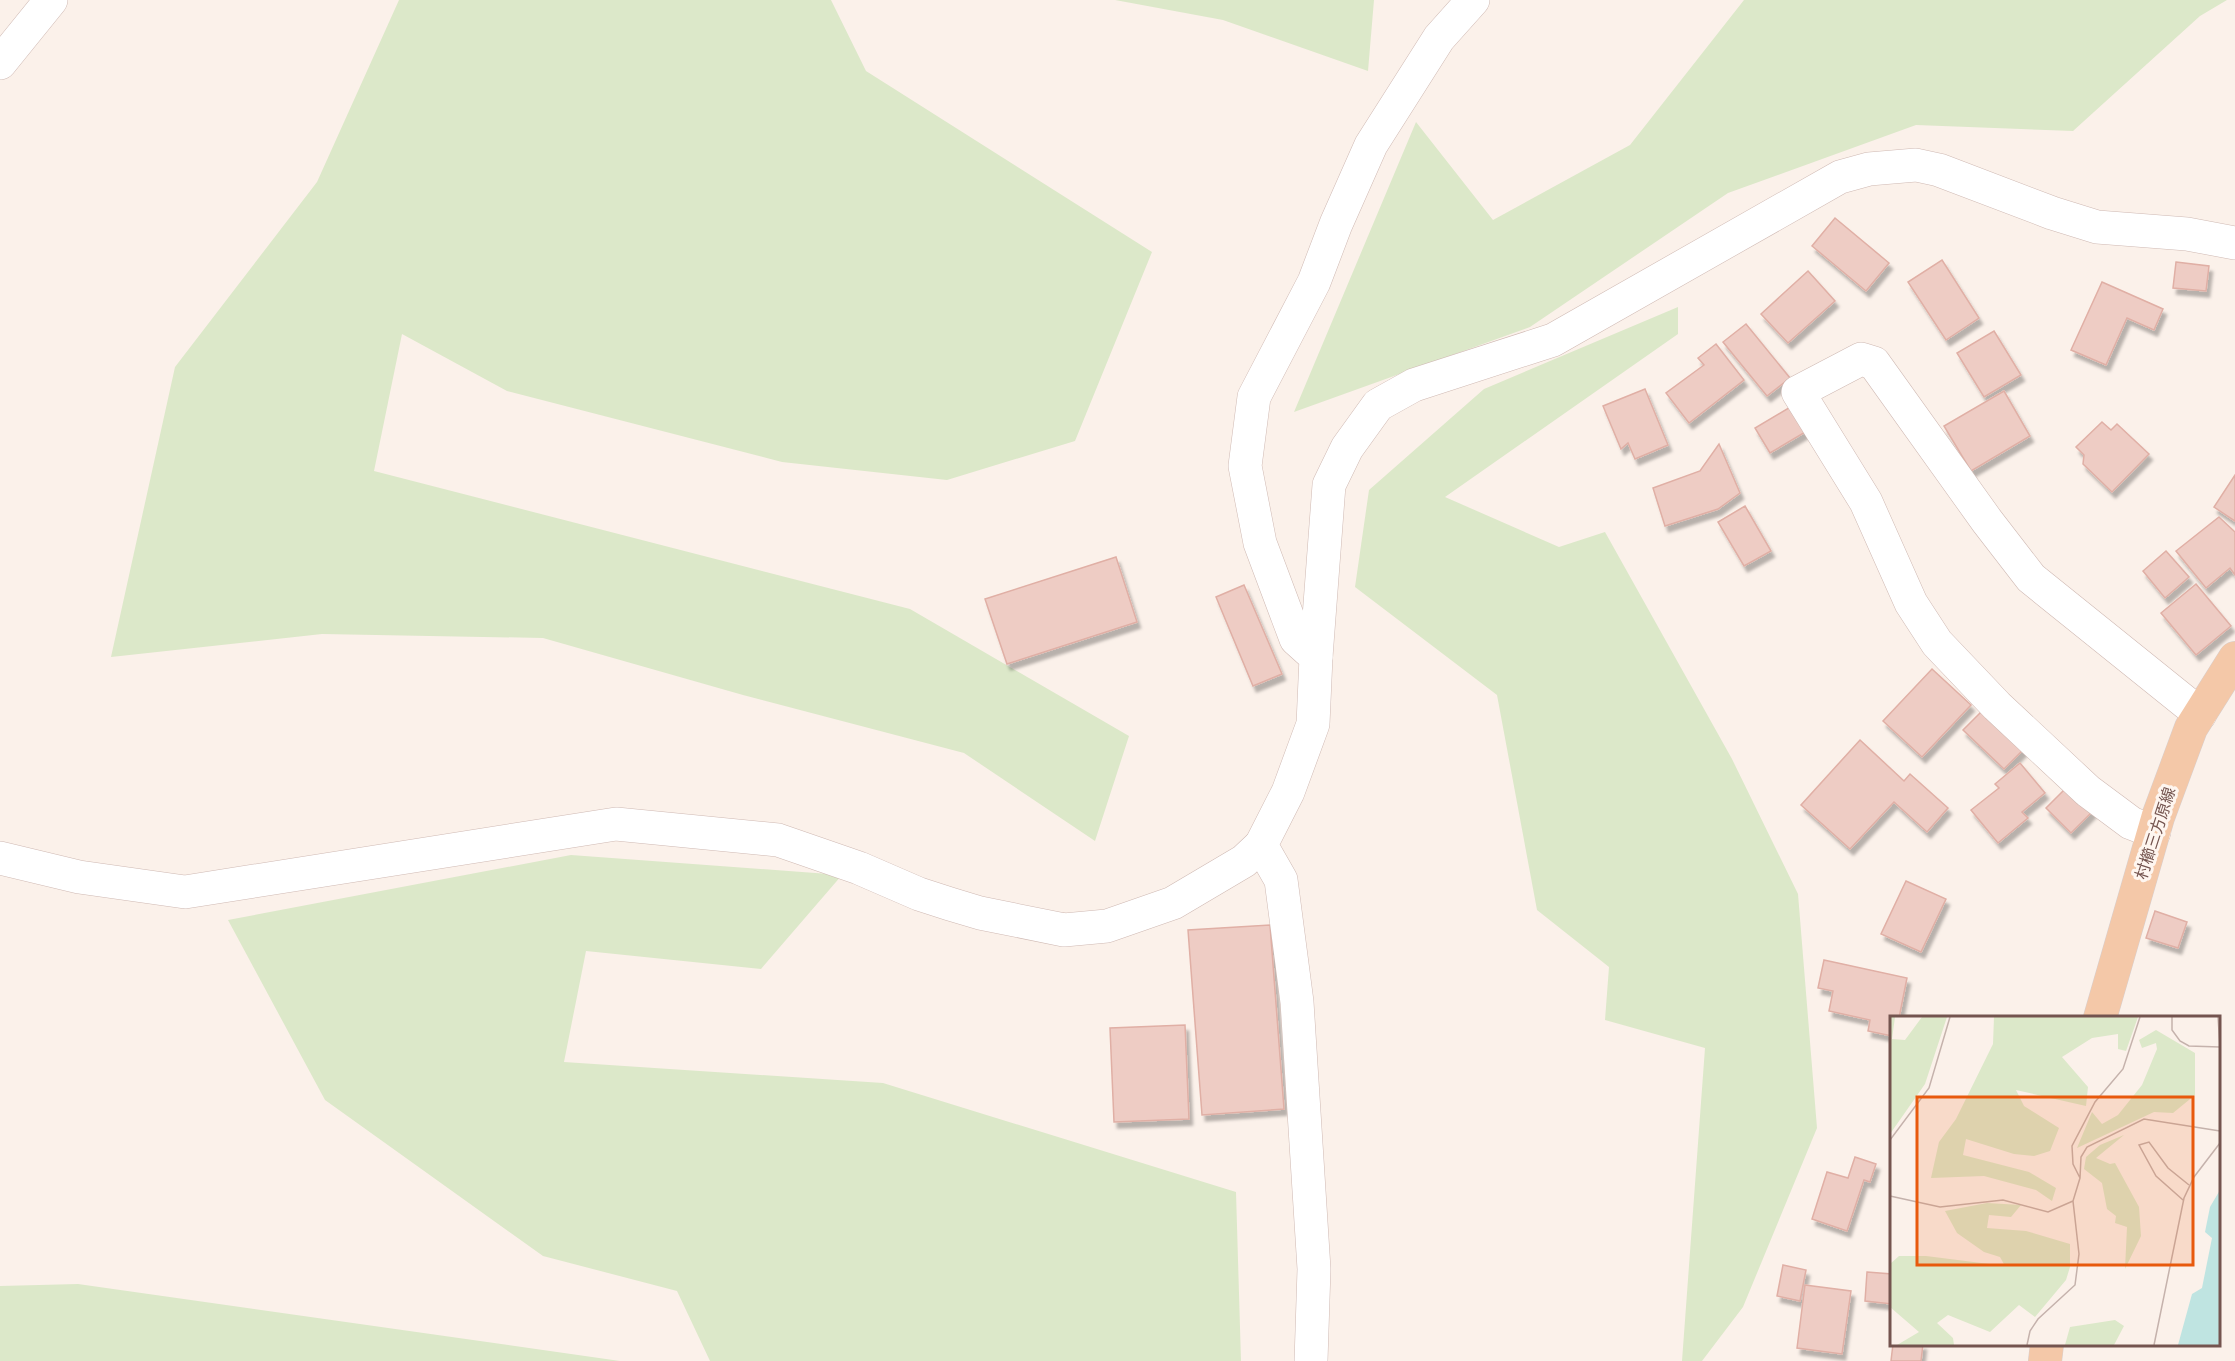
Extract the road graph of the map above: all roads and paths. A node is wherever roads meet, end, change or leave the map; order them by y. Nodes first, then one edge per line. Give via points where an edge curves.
1 (51, 0) edge
2 (1473, 0) edge
3 (0, 63) edge
4 (2235, 243) edge
5 (1316, 657) junction
6 (2235, 658) edge
7 (2200, 714) junction
8 (2154, 832) junction
9 (1261, 844) junction
10 (0, 858) edge
11 (2100, 1016) edge
12 (2047, 1346) edge
13 (1311, 1361) edge
14 (2045, 1361) edge

1 - 3 street
2 - 5 street via 1439,38 1371,145 1314,282 1254,397 1245,466 1260,543 1296,639
4 - 5 street via 2187,234 2097,227 1916,165 1888,166 1840,177 1553,340 1414,385 1378,405 1347,448 1329,485
5 - 9 street via 1313,724 1288,792
6 - 7 main road, 村櫛三方原線
7 - 8 main road, 村櫛三方原線 via 2191,728
7 - 8 street via 2031,578 1874,363 1861,359 1798,392 1866,502 1911,603 1937,643 2088,791 2131,823
8 - 11 main road, 村櫛三方原線
9 - 10 street via 1244,861 1173,903 1107,926 1064,930 980,913 919,894 778,840 615,824 185,892 79,877
9 - 13 street via 1281,880 1297,1002 1314,1269
12 - 14 main road

